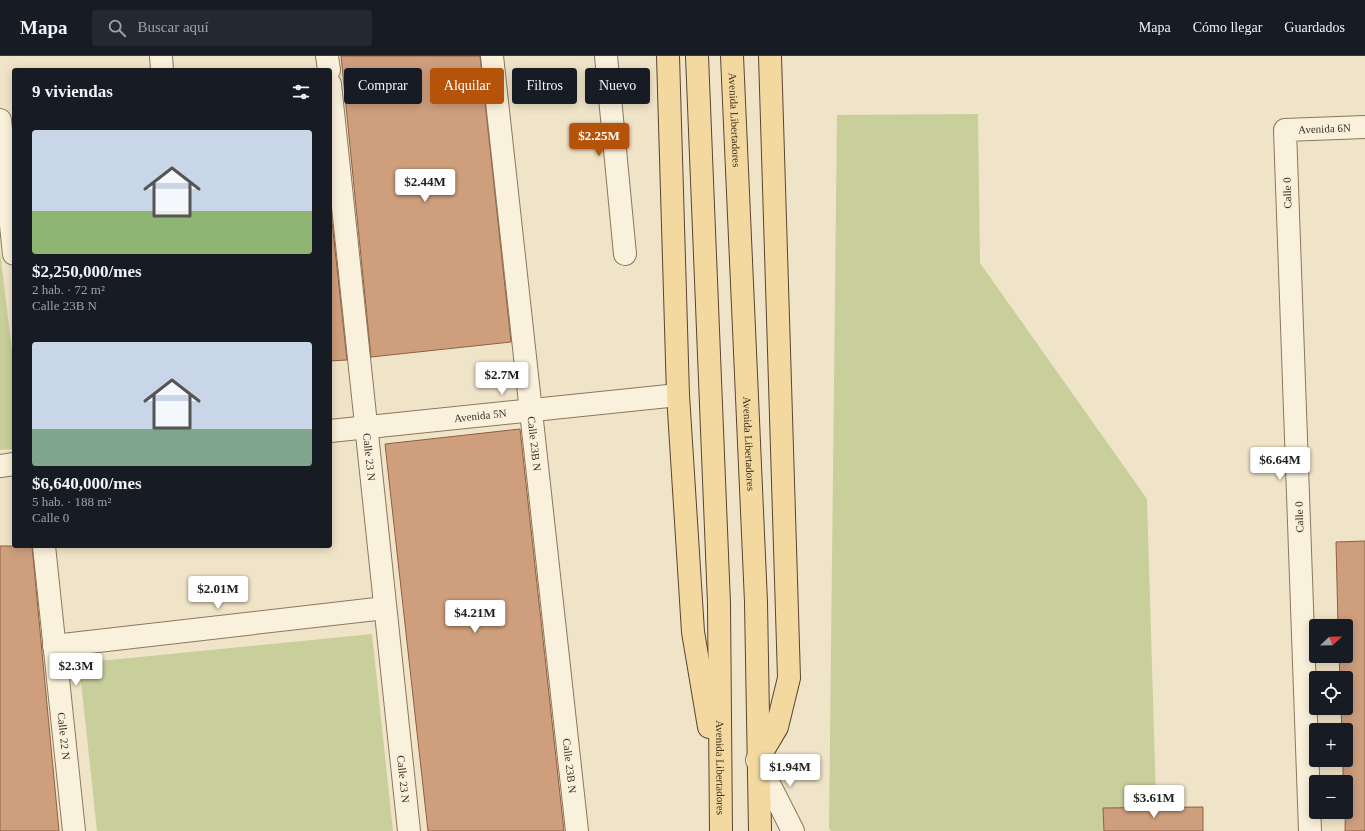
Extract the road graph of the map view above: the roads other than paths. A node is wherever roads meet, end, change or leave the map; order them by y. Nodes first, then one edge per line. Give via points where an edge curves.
1 (161, 56) edge
2 (327, 56) edge
3 (492, 56) edge
4 (606, 56) edge
5 (668, 56) edge
6 (697, 56) edge
7 (732, 56) edge
8 (770, 56) edge
9 (162, 68) edge
10 (329, 68) edge
11 (332, 103) edge
12 (0, 120) edge
13 (1365, 127) edge
14 (1285, 130) joint
15 (12, 235) edge
16 (626, 254) dead end
17 (678, 395) junction
18 (531, 410) junction
19 (366, 427) junction
20 (332, 431) edge
21 (12, 464) edge
22 (0, 466) edge
23 (44, 548) edge
24 (385, 608) junction
25 (54, 646) junction
26 (757, 760) junction
27 (719, 784) junction
28 (74, 831) edge
29 (408, 831) edge
30 (577, 831) edge
31 (721, 831) edge
32 (760, 831) edge
33 (793, 831) edge
34 (1310, 831) edge

1 - 9 street
2 - 10 street
3 - 18 street, Calle 23B N
4 - 16 street
5 - 17 main road
6 - 27 main road, Avenida Libertadores via 719,604
7 - 26 main road, Avenida Libertadores via 756,602
8 - 26 main road via 789,678 777,727
11 - 19 street, Calle 23 N
12 - 15 street
13 - 14 street, Avenida 6N
14 - 34 street, Calle 0
17 - 18 street, Avenida 5N
17 - 27 main road via 693,632
18 - 19 street, Avenida 5N
18 - 30 street, Calle 23B N
19 - 20 street, Avenida 5N
19 - 24 street, Calle 23 N
21 - 22 street
23 - 25 street, Calle 22 N
24 - 25 street
24 - 29 street, Calle 23 N
25 - 28 street, Calle 22 N
26 - 32 main road, Avenida Libertadores
26 - 33 street
27 - 31 main road, Avenida Libertadores

